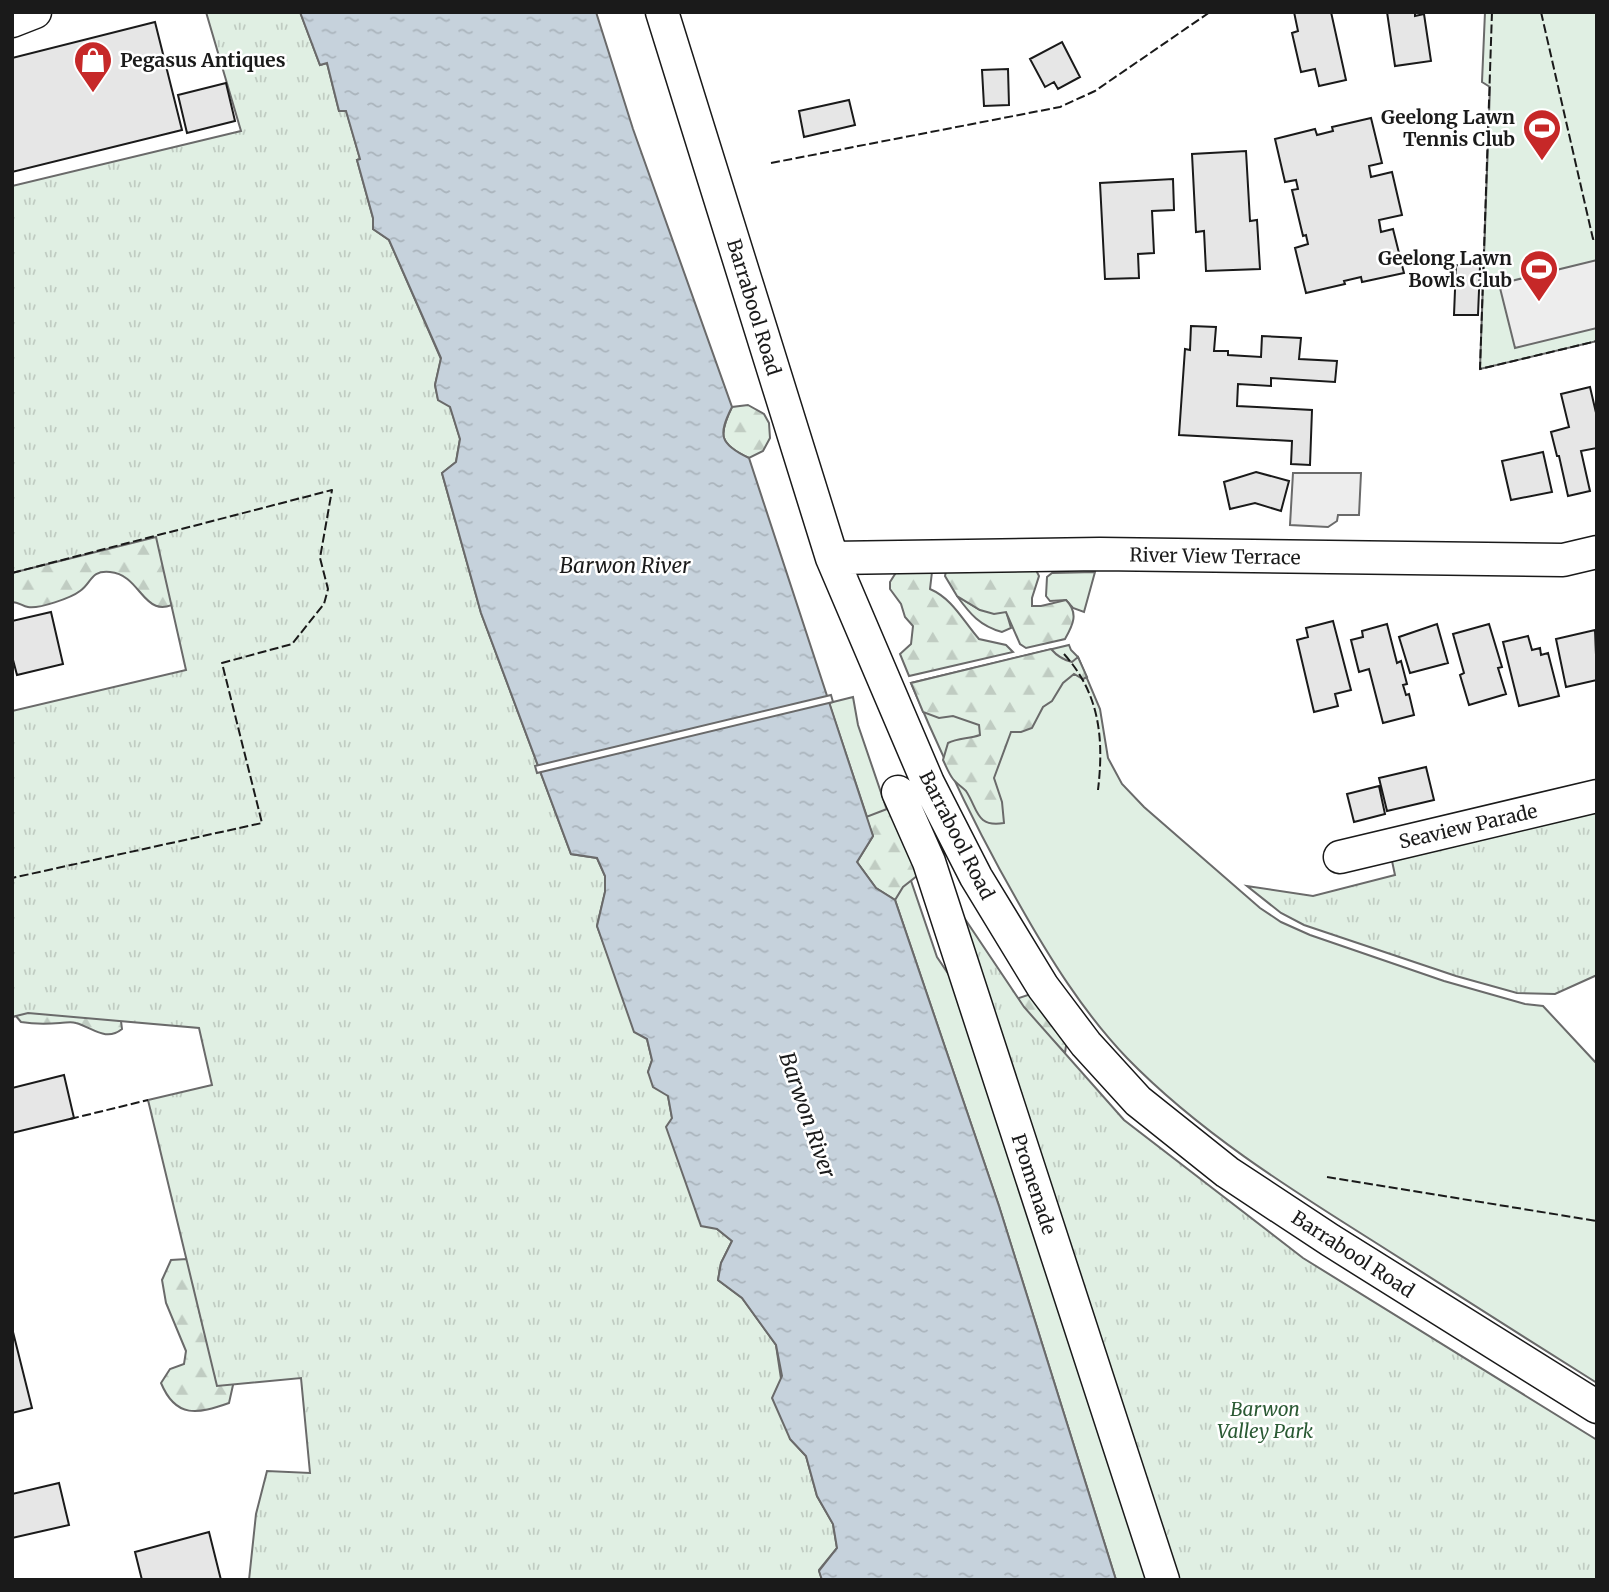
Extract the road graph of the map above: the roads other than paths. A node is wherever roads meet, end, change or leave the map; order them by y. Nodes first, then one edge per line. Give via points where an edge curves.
1 (35, 12) edge
2 (662, 12) edge
3 (12, 21) edge
4 (1597, 552) edge
5 (832, 558) junction
6 (898, 792) dead end
7 (1597, 796) edge
8 (1340, 857) dead end
9 (1597, 1407) edge
10 (1163, 1580) edge

1 - 3 street
2 - 5 street, Barrabool Road
4 - 5 street, River View Terrace via 1563,560 1100,554
5 - 9 street, Barrabool Road via 928,783 976,877 1043,987 1086,1044 1138,1101 1227,1172
6 - 10 street, Promenade via 929,862
7 - 8 street, Seaview Parade

